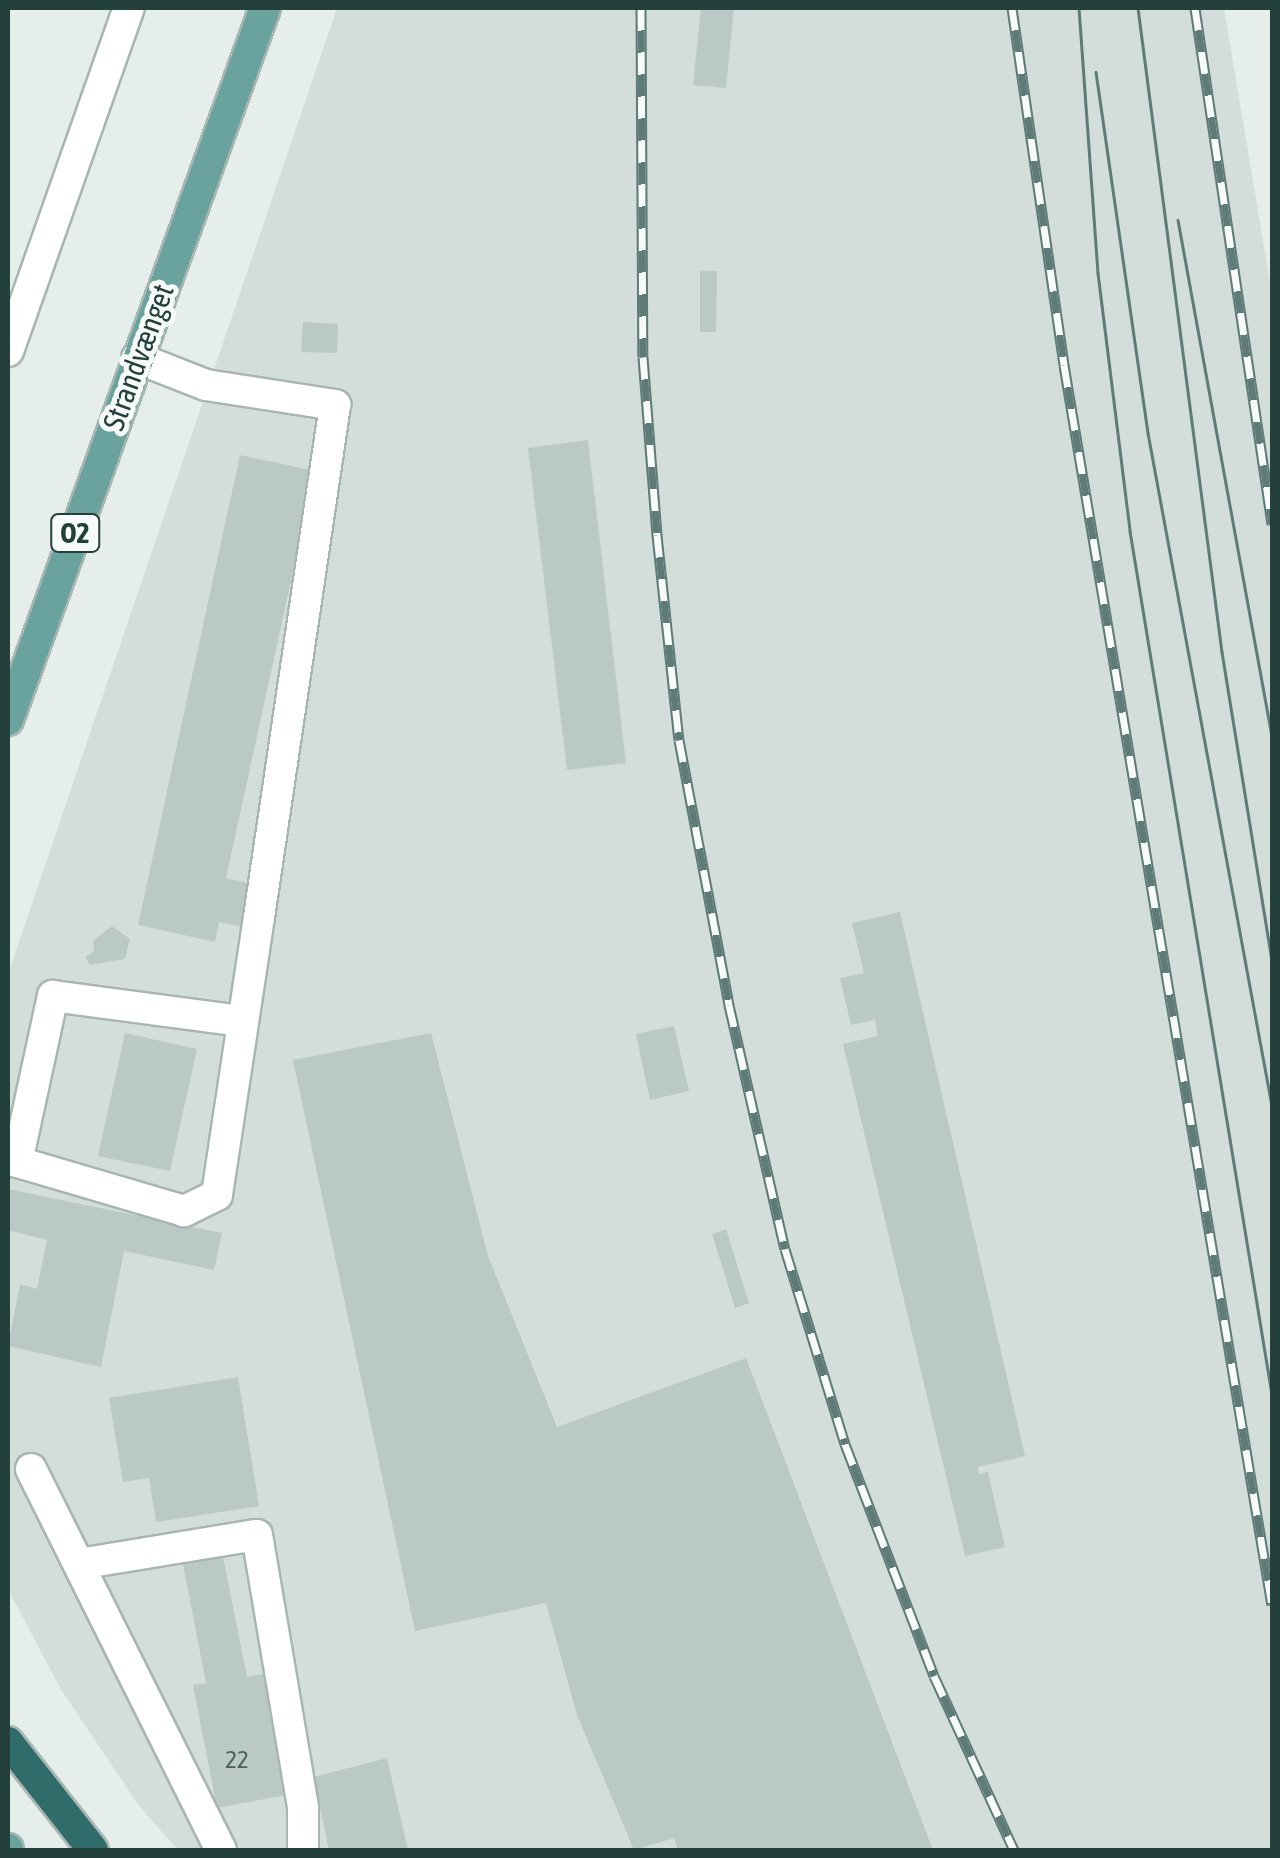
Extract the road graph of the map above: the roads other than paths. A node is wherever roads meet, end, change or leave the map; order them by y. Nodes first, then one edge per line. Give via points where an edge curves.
1 (129, 8) edge
2 (264, 8) edge
3 (8, 352) edge
4 (137, 358) junction
5 (9, 711) edge
6 (240, 1021) junction
7 (31, 1470) dead end
8 (79, 1564) junction
9 (8, 1742) edge
10 (93, 1850) edge
11 (221, 1850) edge
12 (302, 1850) edge

1 - 3 lane
2 - 4 main road, Strandvænget / O2
4 - 5 main road, Strandvænget / O2
4 - 6 lane via 206,385 335,405
6 - 6 lane via 217,1195 184,1211 17,1162 53,996
7 - 8 lane
8 - 11 lane
8 - 12 lane via 257,1535 303,1808
9 - 10 highway

